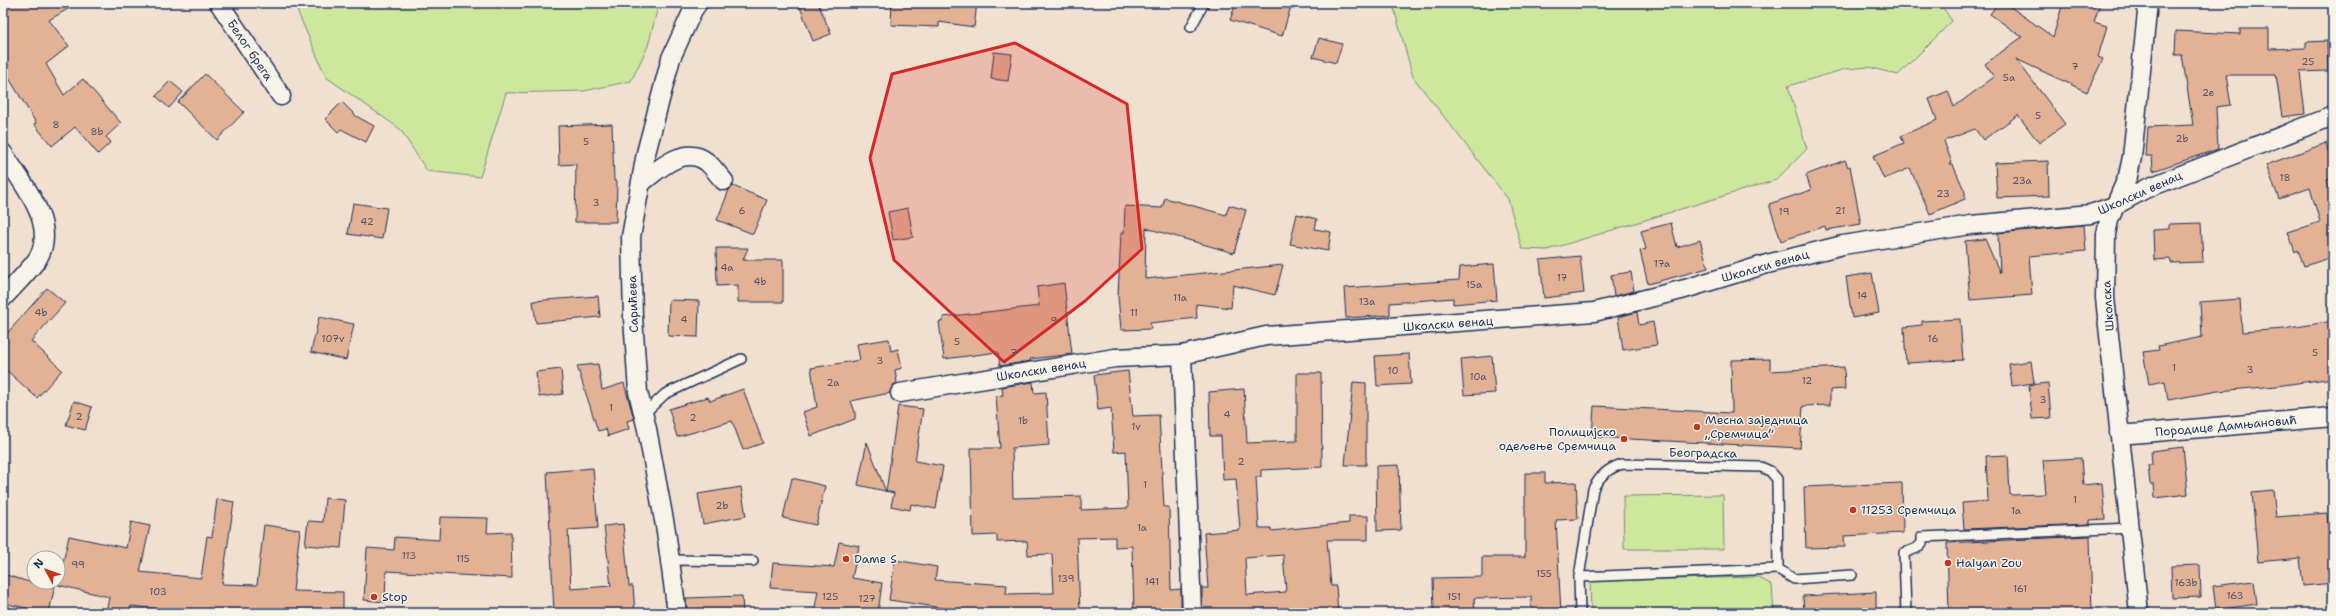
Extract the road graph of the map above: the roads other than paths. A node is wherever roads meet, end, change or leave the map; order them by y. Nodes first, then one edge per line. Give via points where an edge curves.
1 (219, 3) edge
2 (698, 3) edge
3 (1204, 3) edge
4 (2148, 3) edge
5 (1191, 27) dead end
6 (281, 96) dead end
7 (2333, 116) edge
8 (3, 153) edge
9 (724, 181) dead end
10 (641, 183) junction
11 (2114, 206) junction
12 (3, 298) edge
13 (1182, 355) junction
14 (740, 359) dead end
15 (900, 393) dead end
16 (2333, 417) edge
17 (648, 428) junction
18 (2119, 433) junction
19 (2131, 528) junction
20 (671, 560) junction
21 (753, 561) dead end
22 (1778, 569) junction
23 (1852, 575) dead end
24 (1579, 577) junction
25 (677, 613) edge
26 (1192, 613) edge
27 (1580, 613) edge
28 (1906, 613) edge
29 (2139, 613) edge

1 - 6 street, Белог брега
2 - 10 street, Сарићева via 671,58 646,153
3 - 5 lane
4 - 11 street, Школска via 2132,157 2128,176
7 - 11 street, Школски венац via 2145,189
8 - 12 street via 39,212 44,228 44,243 37,260
9 - 10 street via 706,161 679,157
10 - 17 street, Сарићева via 631,237 633,317 638,392
11 - 13 street, Школски венац via 2091,214 1971,225 1843,244 1594,312 1266,336
11 - 18 street, Школска via 2106,234 2105,298
13 - 15 street, Школски венац via 1116,358
13 - 26 street
14 - 17 lane via 656,400 648,411
16 - 18 street, Породице Дамњановић
17 - 20 street, Сарићева
18 - 19 street, Школска
19 - 28 lane via 1922,537 1922,543 1917,548 1904,553
19 - 29 street, Школска
20 - 21 lane
20 - 25 street, Сарићева
22 - 23 lane via 1794,579
22 - 24 lane
22 - 24 lane, Београдска via 1777,479 1770,471 1761,467 1622,464 1600,476 1593,489
24 - 27 lane, Београдска

